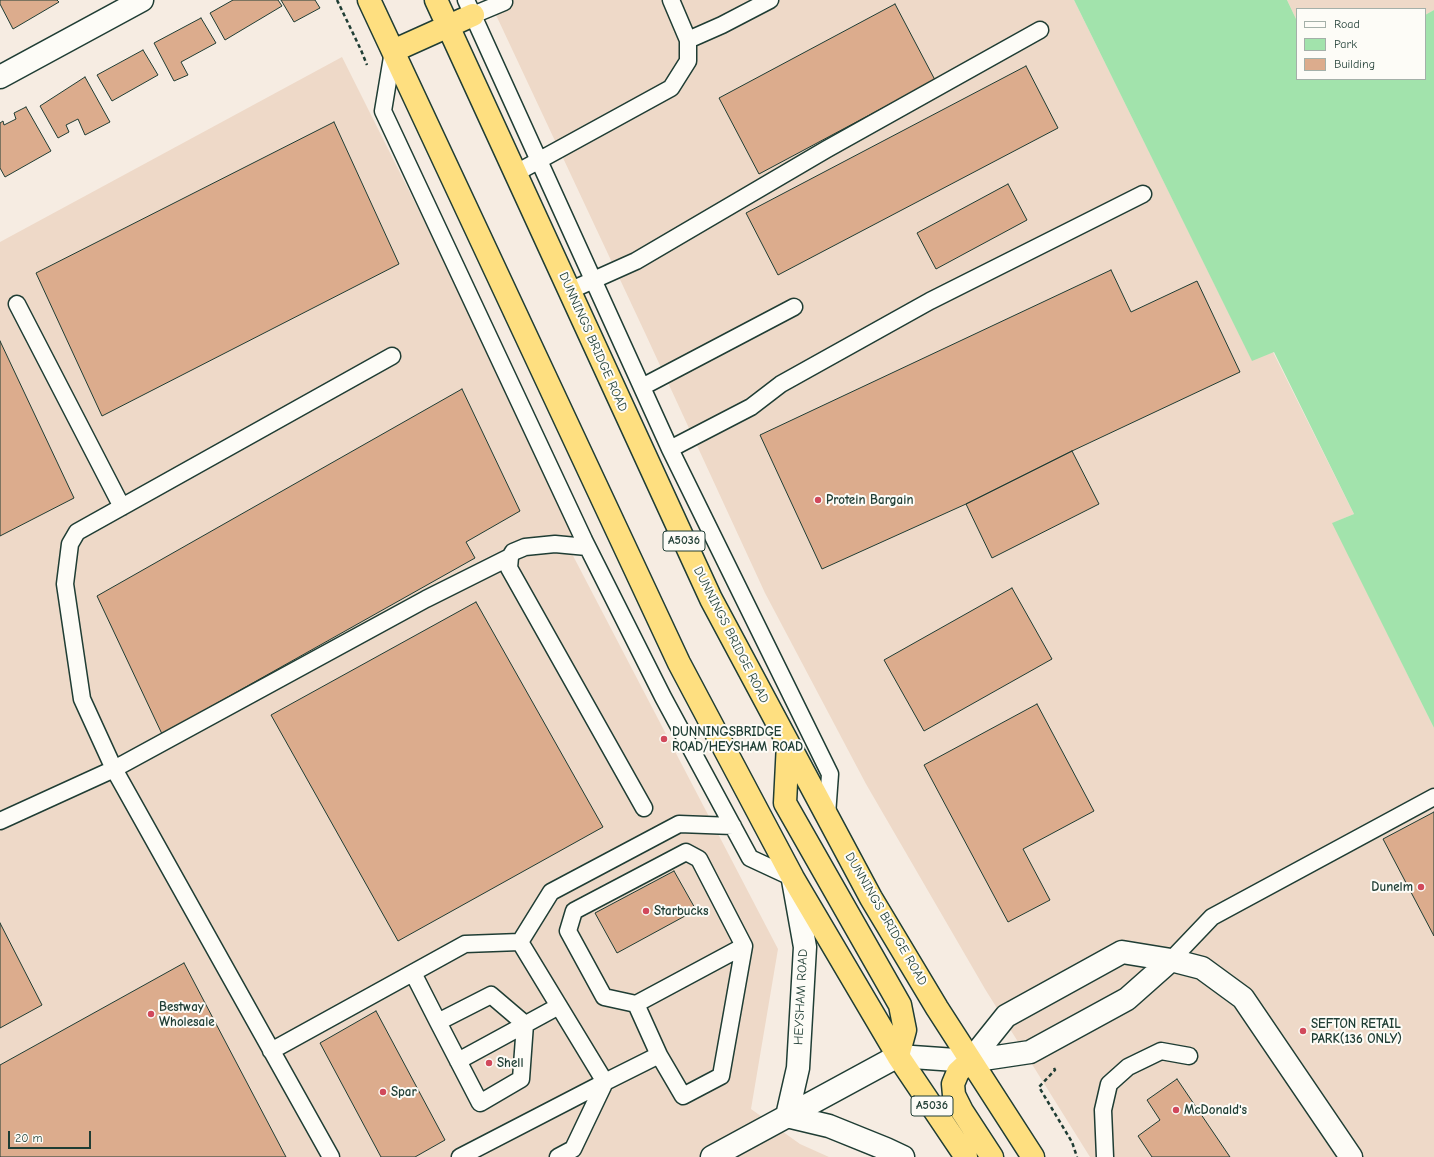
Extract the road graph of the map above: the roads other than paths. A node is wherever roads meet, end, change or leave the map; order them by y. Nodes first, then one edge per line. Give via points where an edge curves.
1 (142, 0) edge
2 (369, 0) edge
3 (436, 0) edge
4 (503, 0) edge
5 (671, 0) edge
6 (770, 0) edge
7 (470, 8) edge
8 (448, 26) junction
9 (1040, 30) dead end
10 (688, 40) junction
11 (393, 51) junction
12 (0, 77) edge
13 (540, 160) junction
14 (516, 173) junction
15 (1143, 194) dead end
16 (594, 280) junction
17 (569, 291) junction
18 (16, 304) dead end
19 (794, 307) dead end
20 (392, 356) dead end
21 (642, 387) junction
22 (670, 449) junction
23 (122, 507) junction
24 (587, 547) junction
25 (510, 557) junction
26 (788, 691) junction
27 (766, 702) junction
28 (788, 743) junction
29 (114, 769) junction
30 (1434, 797) edge
31 (644, 808) dead end
32 (826, 815) junction
33 (0, 821) edge
34 (732, 826) junction
35 (793, 878) junction
36 (520, 942) junction
37 (744, 946) junction
38 (1171, 960) junction
39 (413, 973) junction
40 (636, 1004) junction
41 (558, 1006) junction
42 (438, 1022) junction
43 (525, 1024) junction
44 (271, 1051) junction
45 (659, 1055) junction
46 (898, 1056) junction
47 (1189, 1056) dead end
48 (458, 1061) junction
49 (970, 1061) junction
50 (605, 1082) junction
51 (787, 1116) junction
52 (330, 1157) edge
53 (460, 1157) edge
54 (558, 1157) edge
55 (712, 1157) edge
56 (903, 1157) edge
57 (966, 1157) edge
58 (992, 1157) edge
59 (1033, 1157) edge
60 (1105, 1157) edge
61 (1351, 1157) edge

1 - 12 street
2 - 11 highway, A5036
3 - 8 highway, DUNNINGS BRIDGE ROAD / A5036
4 - 7 lane via 504,2
5 - 10 lane
6 - 10 lane
7 - 8 highway
7 - 13 lane
8 - 11 highway
8 - 14 highway, DUNNINGS BRIDGE ROAD / A5036
9 - 16 lane via 834,145 636,261
10 - 13 lane via 688,61 671,88
11 - 24 lane via 383,111
11 - 35 highway, A5036 via 679,663
13 - 14 lane
13 - 16 lane
14 - 17 highway, DUNNINGS BRIDGE ROAD / A5036
15 - 22 lane via 930,301 781,384 751,407
16 - 17 lane
16 - 21 lane
17 - 27 highway, DUNNINGS BRIDGE ROAD / A5036 via 711,599
18 - 23 lane
19 - 21 lane
20 - 23 lane
21 - 22 lane
22 - 26 lane
23 - 29 lane via 77,532 70,544 65,584 82,699
24 - 25 lane via 555,544 525,547 513,552
24 - 34 lane
25 - 29 lane via 426,598
25 - 31 lane via 509,568
26 - 27 lane
26 - 32 lane via 830,774
27 - 28 highway, DUNNINGS BRIDGE ROAD / A5036
28 - 32 highway, DUNNINGS BRIDGE ROAD / A5036
28 - 46 highway via 785,802 900,1006 905,1030
29 - 33 lane
29 - 44 lane
30 - 38 lane via 1212,917
32 - 49 highway, DUNNINGS BRIDGE ROAD / A5036 via 872,898
34 - 35 lane via 750,858
34 - 36 lane via 679,824 551,892
35 - 46 highway, A5036
35 - 51 street, HEYSHAM ROAD via 804,947 798,1068
36 - 39 lane via 465,944
36 - 41 lane
37 - 40 lane
37 - 40 lane via 699,859 686,852 574,912 568,931 604,997
37 - 45 lane via 721,1076 683,1096
38 - 49 street via 1127,999 1041,1047 1030,1052
38 - 49 street via 1122,952 1006,1016
38 - 61 street via 1202,968 1243,998
39 - 42 lane
39 - 44 lane
40 - 45 lane
41 - 43 lane
41 - 50 lane
42 - 43 lane via 491,995
42 - 48 lane
43 - 48 lane
43 - 48 lane via 521,1079 480,1103
44 - 52 lane
45 - 50 lane
46 - 49 street
46 - 51 street
46 - 57 highway, A5036
47 - 60 lane via 1161,1052 1128,1067 1109,1084 1103,1110
49 - 58 highway via 958,1072 953,1084 954,1095
49 - 59 highway, DUNNINGS BRIDGE ROAD / A5036
50 - 53 lane
50 - 54 lane via 573,1149
51 - 55 street
51 - 56 street via 829,1126

